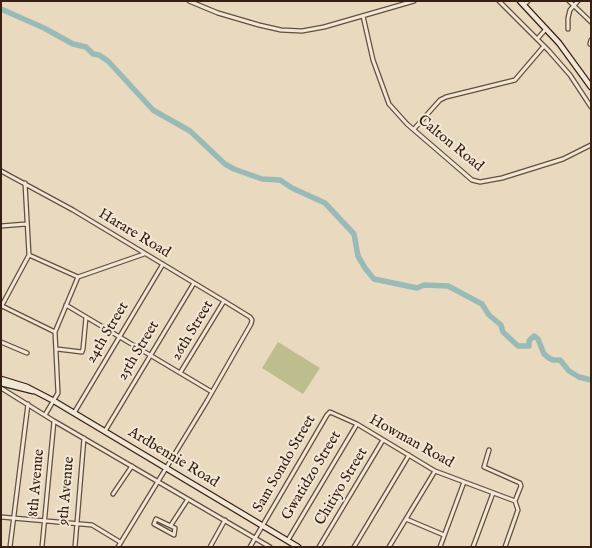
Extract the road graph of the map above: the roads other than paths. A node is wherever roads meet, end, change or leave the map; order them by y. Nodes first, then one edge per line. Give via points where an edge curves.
1 (189, 1) edge
2 (414, 1) edge
3 (499, 1) edge
4 (520, 1) edge
5 (528, 1) edge
6 (569, 1) edge
7 (578, 1) edge
8 (524, 5) junction
9 (573, 6) junction
10 (363, 16) junction
11 (591, 22) edge
12 (546, 29) junction
13 (568, 29) dead end
14 (538, 38) junction
15 (544, 46) junction
16 (591, 87) edge
17 (591, 107) edge
18 (414, 129) junction
19 (591, 145) edge
20 (1, 171) edge
21 (25, 183) junction
22 (26, 224) junction
23 (1, 226) edge
24 (145, 254) junction
25 (29, 255) junction
26 (162, 264) junction
27 (78, 277) junction
28 (194, 283) junction
29 (224, 301) junction
30 (66, 304) junction
31 (2, 306) edge
32 (86, 317) junction
33 (55, 332) junction
34 (119, 337) junction
35 (1, 342) edge
36 (57, 349) junction
37 (27, 353) dead end
38 (150, 355) junction
39 (180, 372) junction
40 (1, 381) edge
41 (1, 388) edge
42 (212, 392) junction
43 (54, 401) junction
44 (28, 404) junction
45 (74, 413) junction
46 (46, 414) junction
47 (327, 415) joint
48 (54, 421) junction
49 (357, 424) junction
50 (105, 431) junction
51 (84, 438) junction
52 (383, 440) junction
53 (489, 450) dead end
54 (409, 455) junction
55 (132, 466) junction
56 (165, 468) junction
57 (435, 471) junction
58 (158, 481) junction
59 (464, 482) junction
60 (493, 493) junction
61 (113, 494) dead end
62 (188, 499) junction
63 (515, 501) junction
64 (1, 517) edge
65 (13, 518) junction
66 (406, 519) junction
67 (46, 520) junction
68 (225, 520) junction
69 (75, 524) junction
70 (171, 525) junction
71 (263, 525) junction
72 (444, 535) junction
73 (256, 538) junction
74 (288, 540) junction
75 (120, 543) junction
76 (10, 547) edge
77 (42, 547) edge
78 (74, 547) edge
79 (118, 547) edge
80 (210, 547) edge
81 (250, 547) edge
82 (270, 547) edge
83 (298, 547) edge
84 (319, 547) edge
85 (354, 547) edge
86 (389, 547) edge
87 (440, 547) edge
88 (473, 547) edge
89 (505, 547) edge

1 - 10 street via 238,19 288,30 302,31
2 - 10 street
3 - 14 street
4 - 8 main road
5 - 8 street
6 - 9 street
7 - 9 street
8 - 12 main road
9 - 11 street
9 - 13 street
10 - 18 street, Calton Road via 386,97 394,111
12 - 14 street
12 - 16 main road
14 - 15 street
15 - 17 street via 570,75
15 - 18 street via 514,80 446,97
18 - 19 street, Calton Road via 472,180 480,182 563,159
20 - 21 street, Harare Road
21 - 22 street
21 - 24 street, Harare Road
22 - 23 street
22 - 25 street
24 - 26 street, Harare Road
24 - 27 street
25 - 27 street
25 - 31 street
26 - 28 street, Harare Road
26 - 34 street, 24th Street
27 - 30 street
28 - 29 street, Harare Road
28 - 38 street, 25th Street
29 - 39 street, 26th Street
29 - 42 street, Harare Road via 252,320
30 - 32 street
30 - 33 street
31 - 33 street
32 - 34 street
32 - 36 street via 82,352
33 - 36 street
34 - 38 street
34 - 45 street, 24th Street
35 - 37 street
36 - 43 street via 58,393
38 - 39 street
38 - 50 street, 25th Street
39 - 42 street
40 - 43 main road, Ardbennie Road via 18,383
41 - 44 street
42 - 56 street
43 - 45 main road, Ardbennie Road
43 - 46 street
44 - 46 street
44 - 65 street
45 - 50 main road, Ardbennie Road
46 - 48 street
47 - 49 street, Howman Road via 333,412
47 - 71 street, Sam Sondo Street
48 - 51 street
48 - 67 street, 8th Avenue
49 - 52 street, Howman Road
49 - 74 street, Gwatidzo Street
50 - 56 main road, Ardbennie Road
51 - 55 street
51 - 69 street, 9th Avenue
52 - 54 street, Howman Road
52 - 84 street, Chitiyo Street
53 - 63 street via 484,467 520,484
54 - 57 street, Howman Road
54 - 85 street
55 - 58 street
55 - 61 street
56 - 58 street
56 - 71 main road, Ardbennie Road
57 - 59 street, Howman Road
57 - 66 street
58 - 62 street
58 - 75 street
59 - 60 street, Howman Road
59 - 72 street
60 - 63 street, Howman Road
60 - 88 street
62 - 68 street
62 - 70 street
63 - 89 street via 518,510
64 - 65 street
65 - 67 street
65 - 76 street
66 - 72 street
66 - 86 street
67 - 69 street
67 - 77 street, 8th Avenue
68 - 73 street
68 - 80 street
69 - 75 street via 93,526
69 - 78 street, 9th Avenue
70 - 70 street via 156,518 153,523 174,535 176,529
71 - 73 street, Sam Sondo Street
71 - 74 main road, Ardbennie Road
72 - 87 street
73 - 81 street, Sam Sondo Street
73 - 82 street
74 - 83 main road, Ardbennie Road
75 - 79 street

